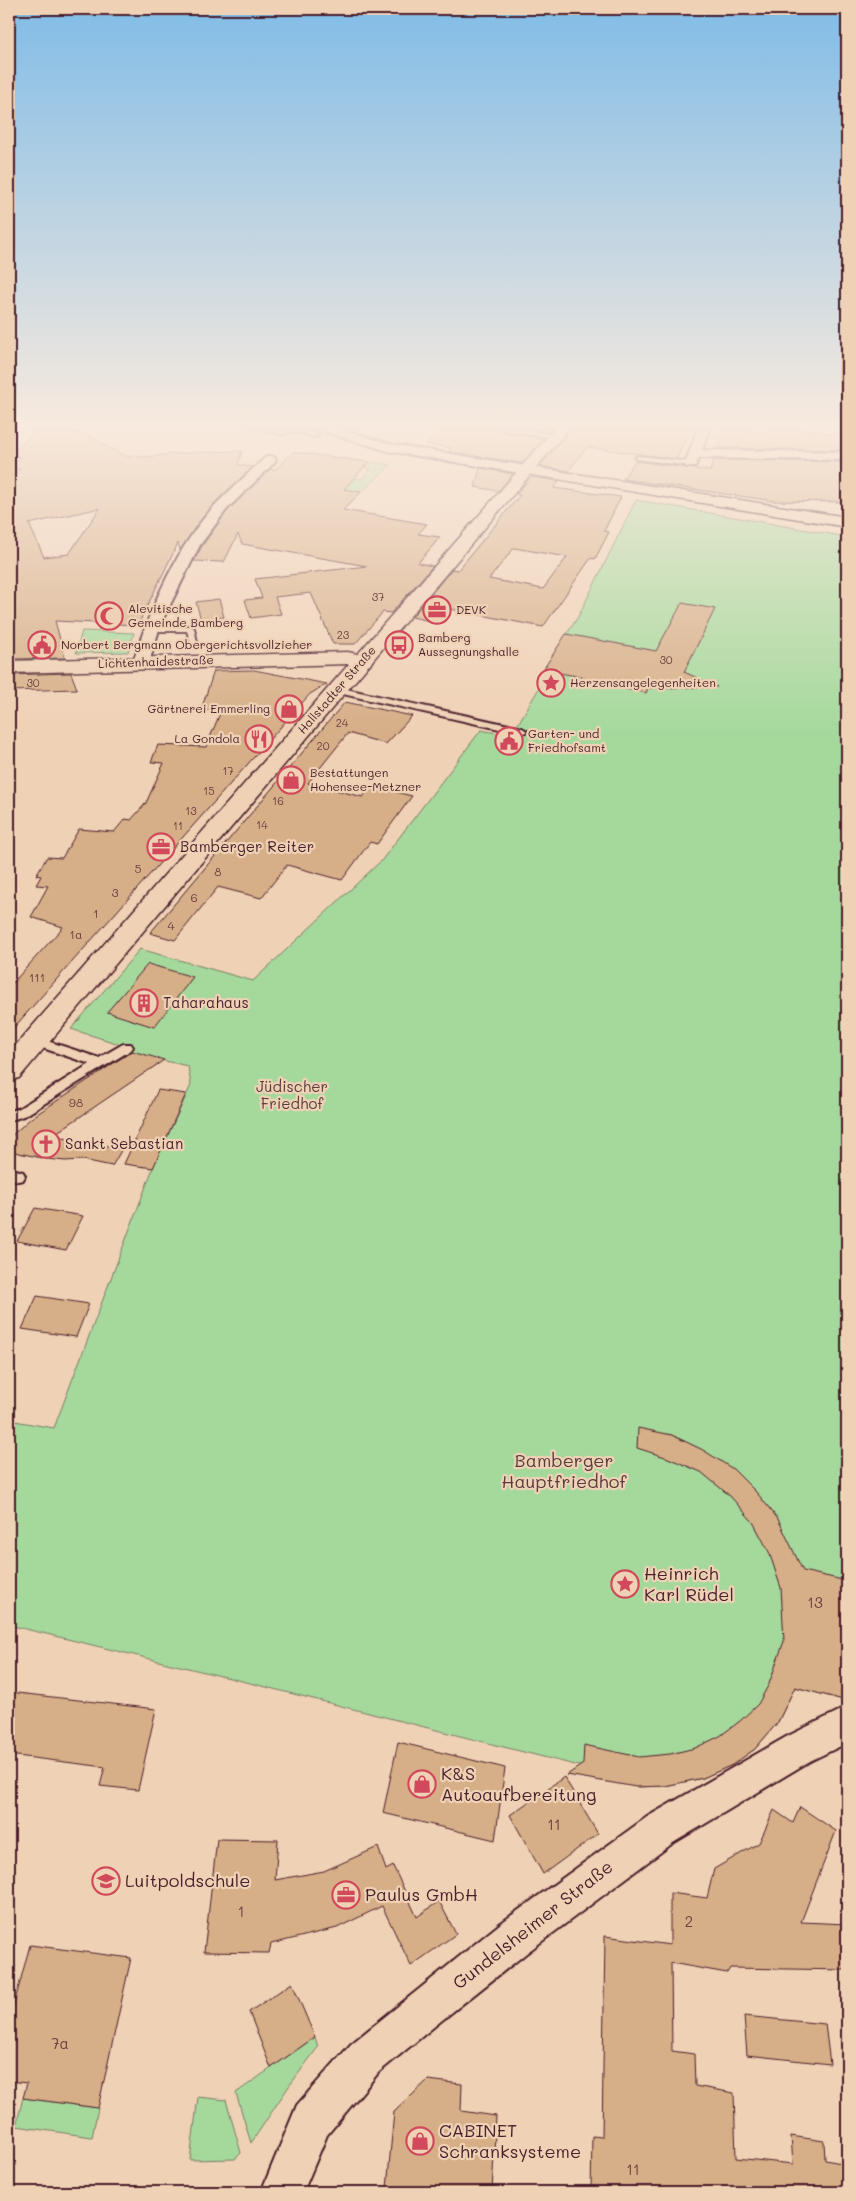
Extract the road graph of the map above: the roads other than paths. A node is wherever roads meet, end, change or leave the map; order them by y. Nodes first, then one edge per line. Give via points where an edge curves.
1 (204, 528) edge
2 (477, 528) edge
3 (150, 629) junction
4 (195, 645) dead end
5 (363, 661) junction
6 (142, 663) junction
7 (9, 667) edge
8 (337, 690) junction
9 (522, 731) dead end
10 (35, 1041) junction
11 (128, 1046) dead end
12 (100, 1063) junction
13 (9, 1071) edge
14 (9, 1116) edge
15 (847, 1724) edge
16 (282, 2192) edge

1 - 3 street
2 - 5 main road, Hallstadter Straße
3 - 4 lane via 190,628
3 - 6 street
5 - 6 main road, Lichtenhaidestraße via 335,658
5 - 8 main road, Hallstadter Straße
6 - 7 main road, Lichtenhaidestraße
8 - 9 lane
8 - 10 main road, Hallstadter Straße
10 - 12 lane
10 - 13 main road
11 - 12 lane
12 - 14 lane via 22,1112
15 - 16 street, Gundelsheimer Straße via 652,1836 515,1937 365,2058 312,2120

